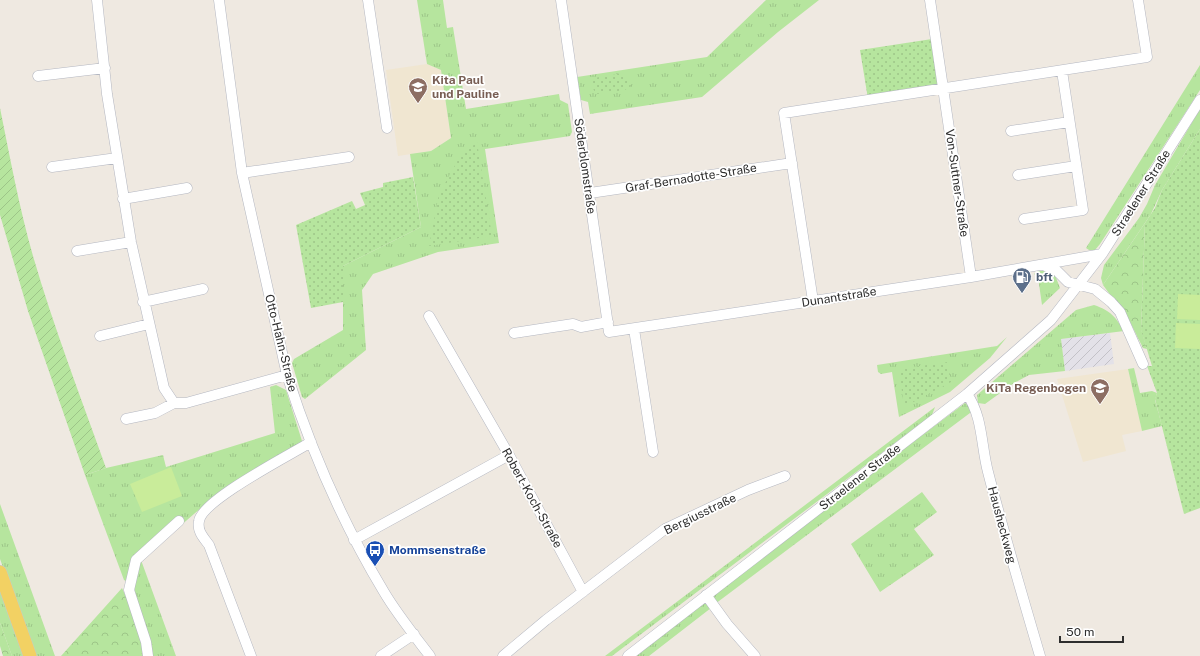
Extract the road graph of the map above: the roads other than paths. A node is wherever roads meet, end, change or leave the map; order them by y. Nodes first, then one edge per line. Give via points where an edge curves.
1 (97, 0) edge
2 (220, 0) edge
3 (368, 0) edge
4 (561, 0) edge
5 (930, 0) edge
6 (1138, 0) edge
7 (105, 68) junction
8 (1062, 71) junction
9 (38, 76) dead end
10 (943, 89) junction
11 (1200, 100) edge
12 (1070, 122) junction
13 (387, 128) dead end
14 (1011, 131) dead end
15 (349, 157) dead end
16 (117, 158) junction
17 (792, 162) junction
18 (1076, 166) junction
19 (52, 167) dead end
20 (242, 173) junction
21 (1018, 175) dead end
22 (187, 188) dead end
23 (590, 193) junction
24 (123, 199) junction
25 (1024, 219) dead end
26 (131, 242) junction
27 (77, 251) dead end
28 (1102, 254) junction
29 (1043, 265) junction
30 (971, 277) junction
31 (1080, 284) junction
32 (203, 289) dead end
33 (813, 301) junction
34 (143, 302) junction
35 (429, 316) dead end
36 (149, 324) junction
37 (608, 327) junction
38 (634, 329) junction
39 (514, 333) dead end
40 (100, 336) dead end
41 (1143, 364) dead end
42 (287, 375) junction
43 (967, 394) junction
44 (174, 403) junction
45 (126, 419) dead end
46 (311, 442) junction
47 (653, 452) dead end
48 (509, 455) junction
49 (785, 476) dead end
50 (179, 521) dead end
51 (354, 540) junction
52 (0, 572) edge
53 (583, 592) junction
54 (706, 595) junction
55 (414, 634) junction
56 (30, 656) edge
57 (148, 656) edge
58 (251, 656) edge
59 (381, 656) edge
60 (430, 656) edge
61 (503, 656) edge
62 (628, 656) edge
63 (755, 656) edge
64 (1040, 656) edge

1 - 7 street
2 - 20 street, Otto-Hahn-Straße
3 - 13 street
4 - 23 street, Söderblomstraße
5 - 10 street, Von-Suttner-Straße
6 - 8 street via 1147,57
7 - 9 street
7 - 16 street
8 - 10 street
8 - 12 street
10 - 17 street via 784,113
10 - 30 street, Von-Suttner-Straße
11 - 28 street, Straelener Straße
12 - 14 street
12 - 18 street
15 - 20 street
16 - 19 street
16 - 24 street
17 - 23 street, Graf-Bernadotte-Straße
17 - 33 street
18 - 21 street
18 - 25 street via 1083,210
20 - 42 street, Otto-Hahn-Straße
22 - 24 street
23 - 37 street, Söderblomstraße
24 - 26 street
26 - 27 street
26 - 34 street
28 - 29 street, Dunantstraße
28 - 31 street, Straelener Straße
29 - 30 street, Dunantstraße
29 - 31 street via 1057,271 1068,282
30 - 33 street, Dunantstraße
31 - 41 street via 1095,289 1120,312
31 - 43 street, Straelener Straße via 1051,320
32 - 34 street
33 - 38 street, Dunantstraße
34 - 36 street
35 - 48 street, Robert-Koch-Straße
36 - 40 street
36 - 44 street via 164,388
37 - 38 street, Dunantstraße
37 - 39 street, Dunantstraße via 581,327 573,324
38 - 47 street
42 - 44 street via 193,401
42 - 46 street, Otto-Hahn-Straße
43 - 54 street, Straelener Straße
43 - 64 street, Hausheckweg via 978,412 985,462
44 - 45 street via 155,413
46 - 51 street, Otto-Hahn-Straße
46 - 58 street via 220,496 198,520 198,530 209,545
48 - 51 street
48 - 53 street, Robert-Koch-Straße
49 - 53 street, Bergiusstraße via 748,490 665,529
50 - 57 street via 136,560 129,590
51 - 55 street, Otto-Hahn-Straße via 384,593
52 - 56 main road
53 - 61 street
54 - 62 street, Straelener Straße
54 - 63 street
55 - 59 street
55 - 60 street, Otto-Hahn-Straße

